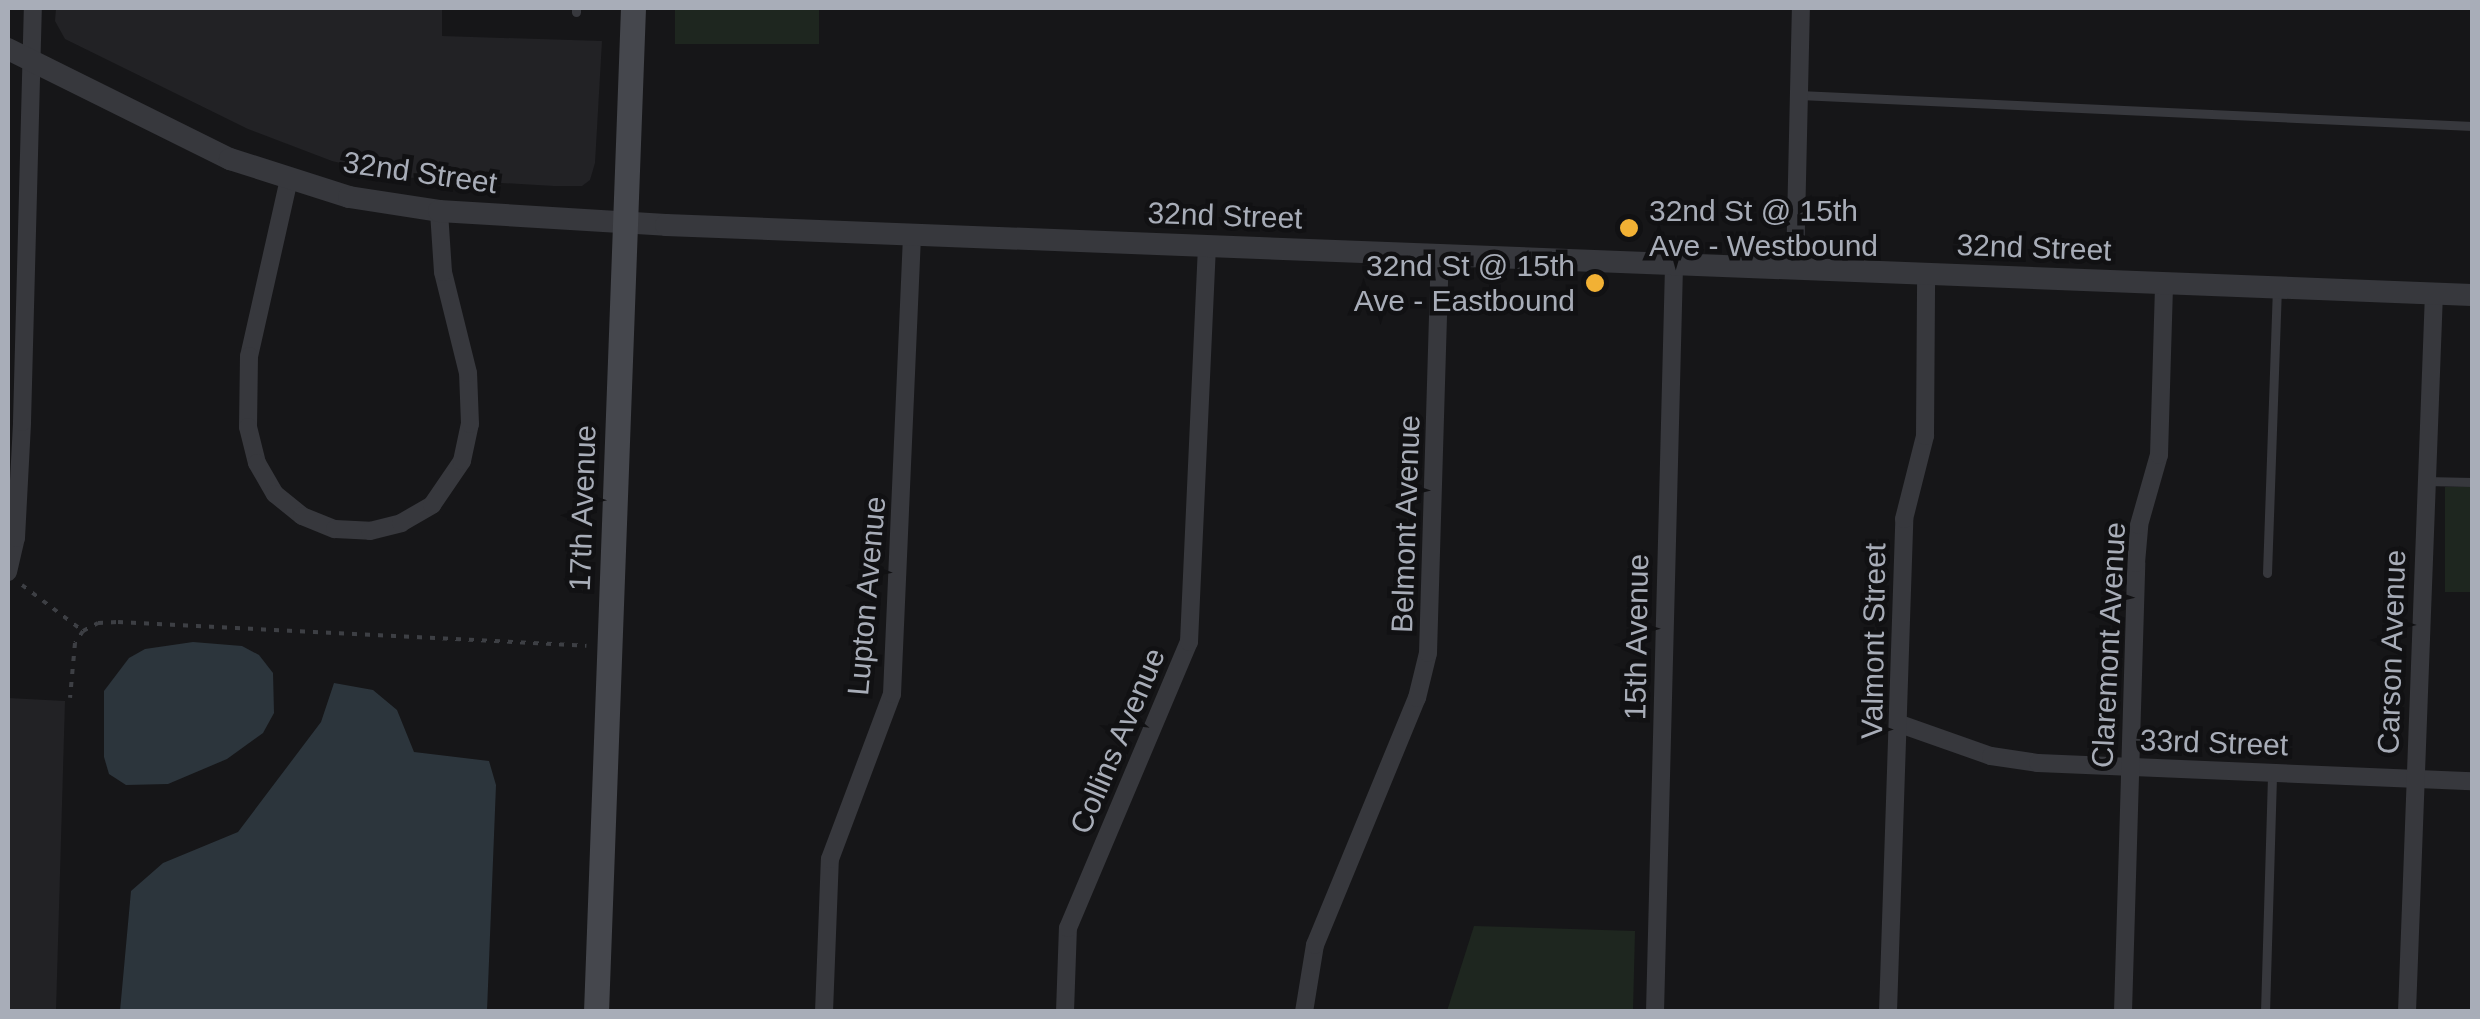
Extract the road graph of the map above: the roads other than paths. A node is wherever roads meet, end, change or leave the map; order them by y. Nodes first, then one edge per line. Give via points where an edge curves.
1 (33, 8) edge
2 (633, 8) edge
3 (1801, 8) edge
4 (8, 48) edge
5 (32, 58) junction
6 (1800, 95) junction
7 (2472, 126) edge
8 (289, 179) junction
9 (438, 211) junction
10 (628, 223) junction
11 (912, 234) junction
12 (1207, 246) junction
13 (1440, 255) junction
14 (1674, 264) junction
15 (1795, 268) junction
16 (1926, 274) junction
17 (2164, 284) junction
18 (2277, 288) junction
19 (2434, 294) junction
20 (2472, 295) edge
21 (2425, 480) junction
22 (2472, 482) edge
23 (8, 572) edge
24 (2266, 573) dead end
25 (1900, 724) junction
26 (2130, 768) junction
27 (2272, 772) junction
28 (2416, 779) junction
29 (2472, 782) edge
30 (596, 1012) edge
31 (824, 1012) edge
32 (1065, 1012) edge
33 (1304, 1012) edge
34 (1655, 1012) edge
35 (1888, 1012) edge
36 (2123, 1012) edge
37 (2265, 1012) edge
38 (2407, 1012) edge

1 - 5 street
2 - 10 main road, 17th Avenue
3 - 6 street
4 - 5 street, 32nd Street
5 - 8 street, 32nd Street via 230,158
5 - 23 street via 22,422
6 - 7 lane
6 - 15 street
8 - 9 street, 32nd Street via 349,198
8 - 9 street via 249,356 248,428 275,494 302,516 335,529 370,531 401,523 432,505 462,462 470,424 468,373 443,272
9 - 10 street, 32nd Street
10 - 11 street, 32nd Street
10 - 30 main road, 17th Avenue
11 - 12 street, 32nd Street
11 - 31 street, Lupton Avenue via 892,694 830,859
12 - 13 street, 32nd Street
12 - 32 street, Collins Avenue via 1189,642 1068,928
13 - 14 street, 32nd Street
13 - 33 street, Belmont Avenue via 1428,653 1417,698 1315,945
14 - 15 street, 32nd Street
14 - 34 street, 15th Avenue
15 - 16 street, 32nd Street
16 - 17 street, 32nd Street
16 - 25 street, Valmont Street via 1925,436 1904,519
17 - 18 street, 32nd Street
17 - 26 street, Claremont Avenue via 2159,455 2137,544
18 - 19 street, 32nd Street
18 - 24 lane
19 - 20 street, 32nd Street
19 - 21 street, Carson Avenue
21 - 22 lane
21 - 28 street, Carson Avenue
25 - 26 street, 33rd Street via 2003,758
25 - 35 street, Valmont Street
26 - 27 street, 33rd Street
26 - 36 street, Claremont Avenue
27 - 28 street, 33rd Street
27 - 37 lane
28 - 29 street, 33rd Street
28 - 38 street, Carson Avenue

